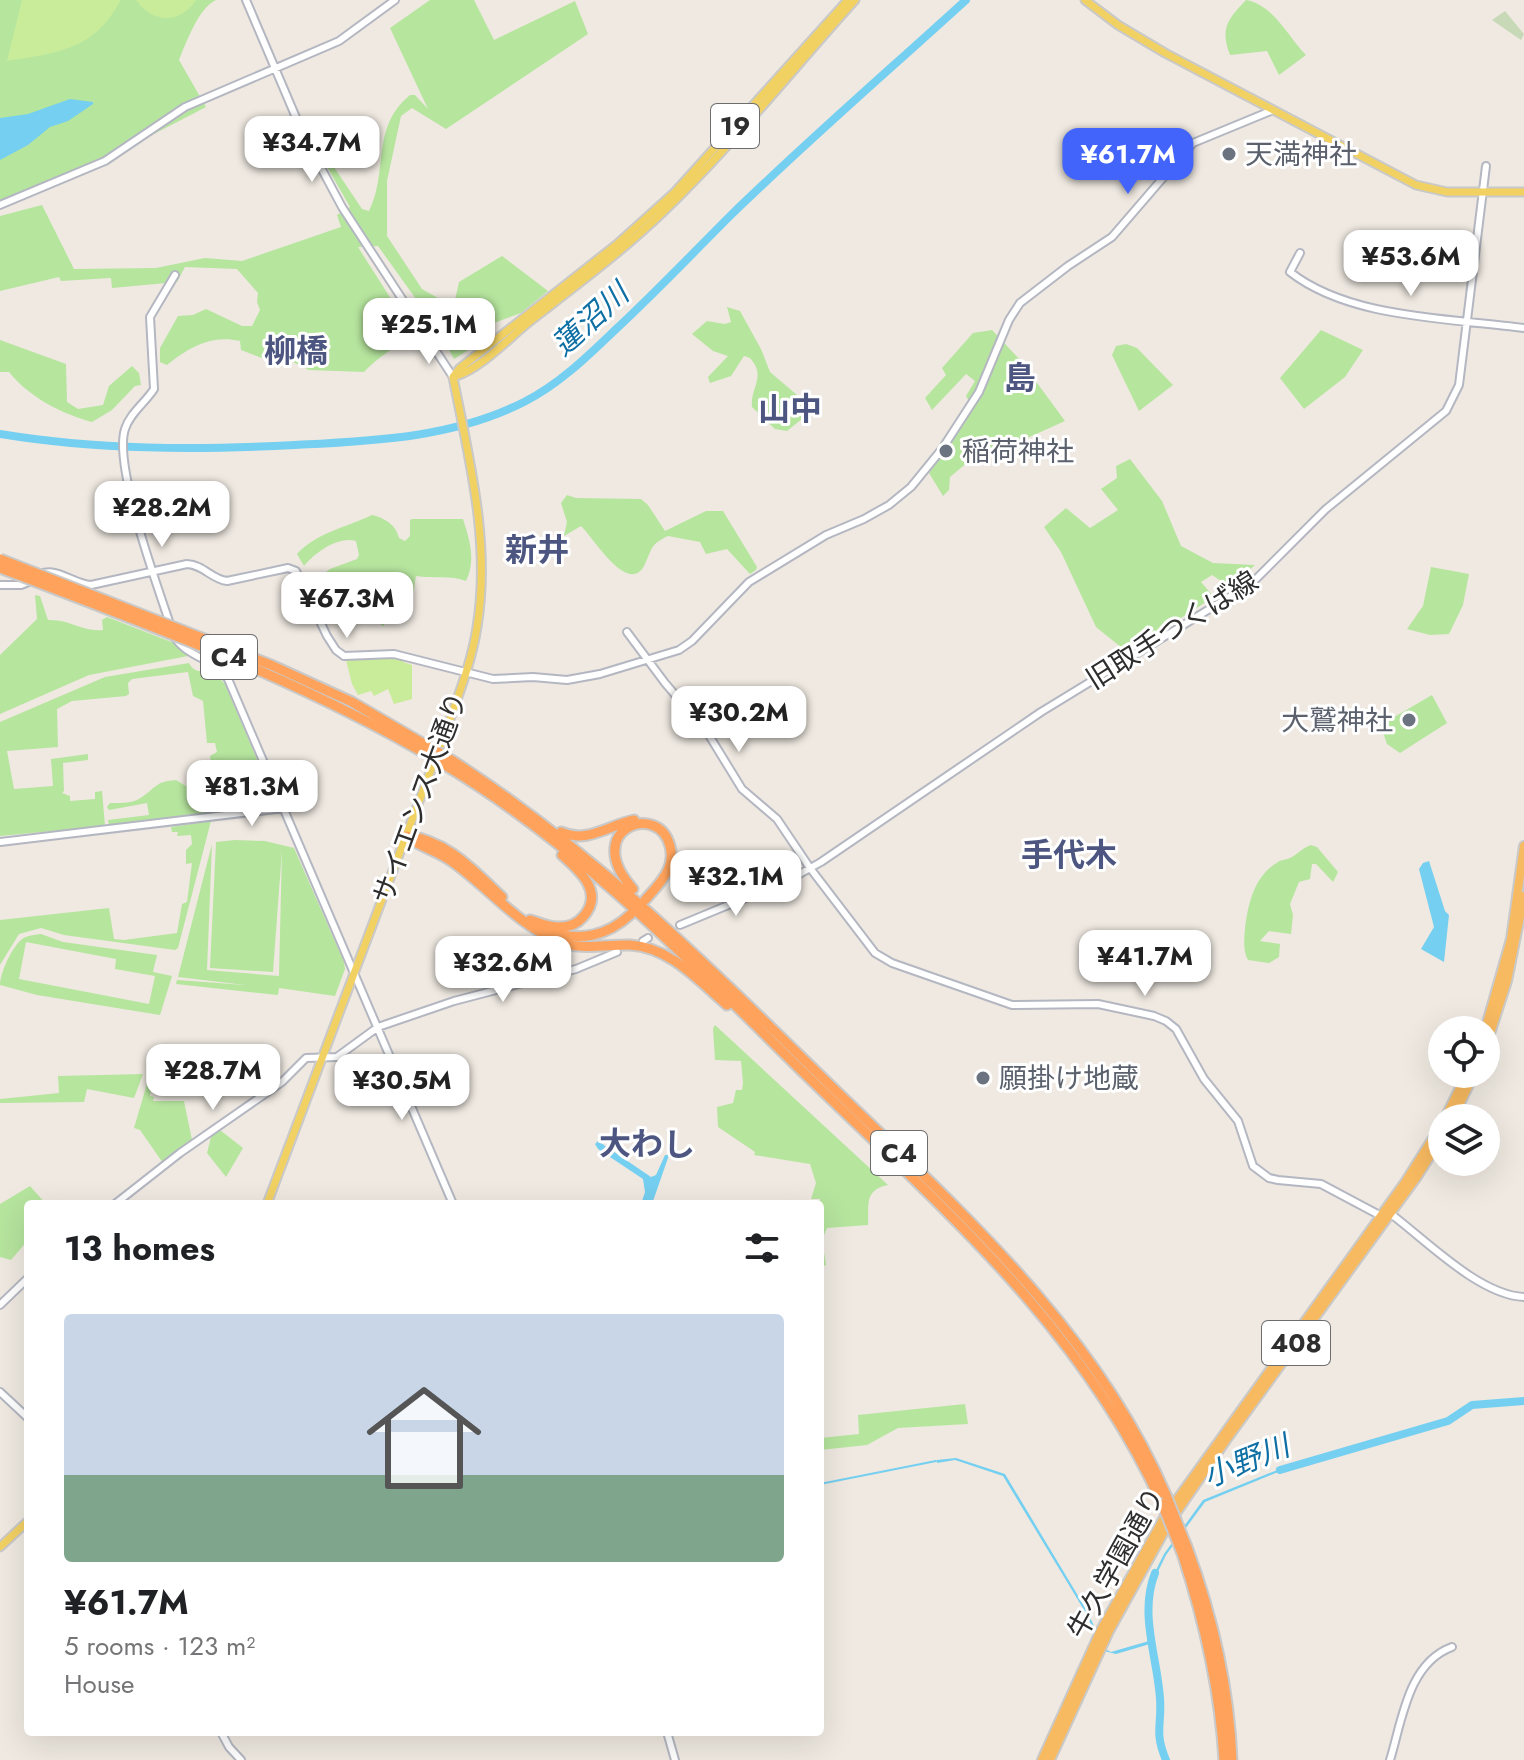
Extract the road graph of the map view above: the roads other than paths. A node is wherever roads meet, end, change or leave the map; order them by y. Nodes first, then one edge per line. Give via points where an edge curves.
1 (246, 0) edge
2 (395, 0) edge
3 (848, 0) edge
4 (855, 0) edge
5 (1085, 0) edge
6 (276, 70) junction
7 (1273, 110) junction
8 (1486, 166) dead end
9 (1483, 192) junction
10 (1524, 192) edge
11 (0, 205) edge
12 (1300, 253) dead end
13 (175, 275) dead end
14 (1467, 320) junction
15 (1524, 328) edge
16 (453, 377) junction
17 (0, 559) edge
18 (0, 568) edge
19 (152, 572) junction
20 (0, 585) edge
21 (627, 632) dead end
22 (648, 659) junction
23 (466, 673) junction
24 (450, 764) junction
25 (481, 779) junction
26 (284, 808) junction
27 (530, 823) junction
28 (406, 836) junction
29 (0, 842) edge
30 (1524, 846) edge
31 (810, 868) junction
32 (1522, 896) edge
33 (530, 920) junction
34 (680, 925) dead end
35 (554, 940) junction
36 (617, 952) dead end
37 (355, 972) junction
38 (731, 988) junction
39 (1489, 1016) edge
40 (1496, 1016) edge
41 (378, 1027) junction
42 (788, 1057) junction
43 (322, 1059) junction
44 (1428, 1146) edge
45 (1428, 1156) edge
46 (120, 1200) edge
47 (269, 1200) edge
48 (451, 1200) edge
49 (1386, 1214) junction
50 (24, 1282) edge
51 (1524, 1298) edge
52 (0, 1305) edge
53 (0, 1392) edge
54 (24, 1414) edge
55 (1164, 1500) junction
56 (24, 1525) edge
57 (0, 1547) edge
58 (1185, 1550) junction
59 (1452, 1647) dead end
60 (223, 1736) edge
61 (668, 1736) edge
62 (241, 1760) edge
63 (675, 1760) edge
64 (1042, 1760) edge
65 (1050, 1760) edge
66 (1224, 1760) edge
67 (1232, 1760) edge
68 (1390, 1760) edge

1 - 6 street
2 - 6 street via 339,41
3 - 16 main road, 19 via 675,192
4 - 16 main road, 19 via 661,214 488,355
5 - 7 main road via 1143,41
6 - 11 street via 185,107 105,161
6 - 16 street via 342,207
7 - 9 main road via 1416,185
7 - 22 street via 1197,140 1112,237 1020,303 979,392 927,469 897,499 759,576 692,641
8 - 9 street, 旧取手つくば線
9 - 10 main road
9 - 14 street, 旧取手つくば線
12 - 14 street via 1290,272 1323,293 1375,307
13 - 19 street via 150,317 154,389 130,418 123,438 126,477
14 - 15 street
14 - 31 street, 旧取手つくば線 via 1459,385 1446,411 1326,509 1252,583 1041,712
16 - 23 main road, サイエンス大通り via 482,559 478,620
17 - 24 highway, C4, bridge via 271,665 352,702
18 - 24 highway, C4, bridge via 281,679
19 - 20 street via 91,585 47,572 27,584
19 - 23 street via 194,565 227,581 288,568 296,571 339,653 394,654
19 - 26 street via 179,643 228,679
21 - 22 street
22 - 23 street via 576,679 493,679
22 - 31 street via 707,732 742,789 777,819
23 - 28 main road, サイエンス大通り
24 - 25 highway, C4
24 - 27 highway, C4
25 - 38 highway, C4 via 607,873
25 - 38 highway via 569,836 587,836 634,819 658,823 675,843 671,874 647,901 672,856 663,832 639,823 627,828 615,845 619,873
26 - 29 street
26 - 37 street
27 - 33 highway via 581,873 591,901 581,920 566,927
27 - 42 highway, C4 via 642,915
28 - 33 highway via 451,852
28 - 35 highway via 457,864 510,912
28 - 37 main road, サイエンス大通り
30 - 32 highway
31 - 34 street, 旧取手つくば線
31 - 49 street via 875,953 892,963 1012,1005 1098,1004 1166,1021 1238,1121 1253,1166 1269,1178 1321,1184
32 - 39 highway
32 - 40 highway
33 - 35 highway via 548,932 588,937 633,916 597,939
35 - 42 highway via 582,947 634,945 662,953
36 - 41 street
37 - 41 street
37 - 43 main road, サイエンス大通り
38 - 55 highway, C4 via 980,1233 1052,1313 1135,1432
41 - 43 street via 341,1055
41 - 48 street
42 - 55 highway, C4 via 989,1255 1055,1328 1113,1409
43 - 46 street via 306,1058 282,1082
43 - 47 main road, サイエンス大通り
44 - 49 highway, 牛久学園通り / 408
45 - 49 highway, 牛久学園通り / 408
49 - 51 street via 1480,1283
49 - 64 highway, 牛久学園通り / 408 via 1164,1518 1106,1620
49 - 65 highway, 牛久学園通り / 408 via 1167,1526 1109,1631
50 - 52 street
53 - 54 street
55 - 58 highway, C4, bridge
56 - 57 main road
58 - 66 highway, C4 via 1212,1664
58 - 67 highway, C4 via 1213,1632
59 - 68 street via 1438,1653 1418,1676
60 - 62 street
61 - 63 street

